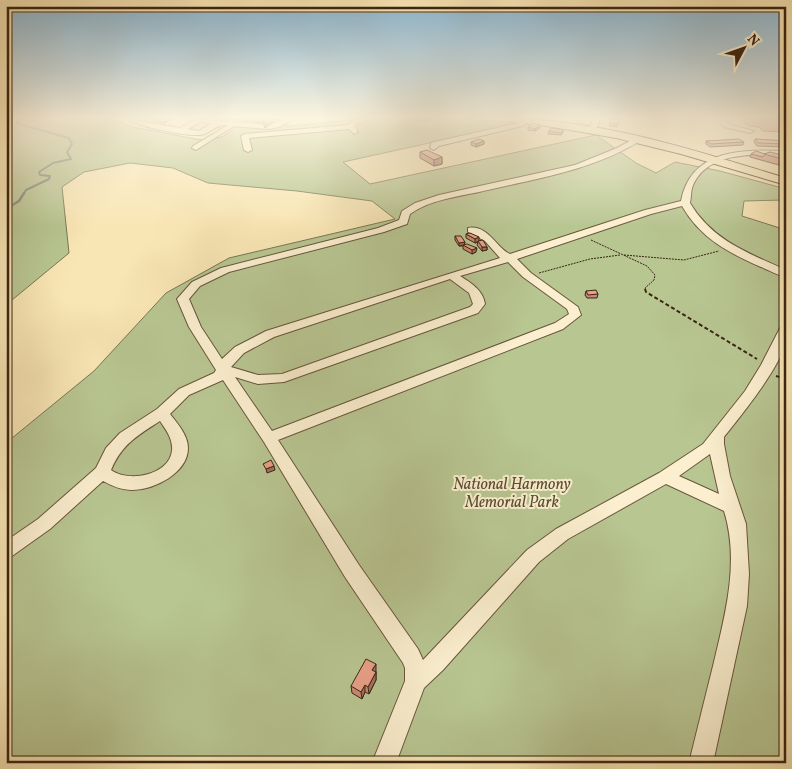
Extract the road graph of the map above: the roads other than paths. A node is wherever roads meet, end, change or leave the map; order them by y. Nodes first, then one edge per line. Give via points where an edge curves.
1 (607, 155) edge
2 (696, 155) edge
3 (727, 155) edge
4 (715, 160) junction
5 (786, 182) edge
6 (685, 204) junction
7 (471, 230) dead end
8 (510, 258) junction
9 (786, 274) edge
10 (451, 275) junction
11 (786, 328) edge
12 (222, 369) junction
13 (162, 413) junction
14 (717, 437) junction
15 (269, 438) junction
16 (102, 472) junction
17 (665, 477) junction
18 (732, 507) junction
19 (6, 551) edge
20 (416, 681) junction
21 (384, 763) edge
22 (701, 763) edge

1 - 12 street via 566,169 425,203 405,213 404,222 381,230 254,261 202,279 183,299 195,327
2 - 4 main road
3 - 4 street
4 - 5 main road
4 - 6 street via 688,186
6 - 8 street via 648,212
6 - 9 lane via 701,229 730,248
7 - 8 street via 489,239 502,255
8 - 10 street
8 - 15 street via 527,275 572,307 575,315 559,326
10 - 12 street via 270,334 241,348 228,358
10 - 12 street via 478,297 479,304 474,310 267,382 251,380
11 - 14 street via 750,394
12 - 13 street via 220,376 184,392
12 - 15 street
13 - 16 street via 117,444
13 - 16 street via 176,433 180,447 171,467 147,483 135,484 114,480
14 - 17 street via 702,453
14 - 18 street via 719,462
15 - 20 street via 352,572 411,656 416,668
16 - 19 street via 44,524
17 - 18 street
17 - 20 street via 562,534 533,556
18 - 22 street via 740,554 737,606
20 - 21 street

